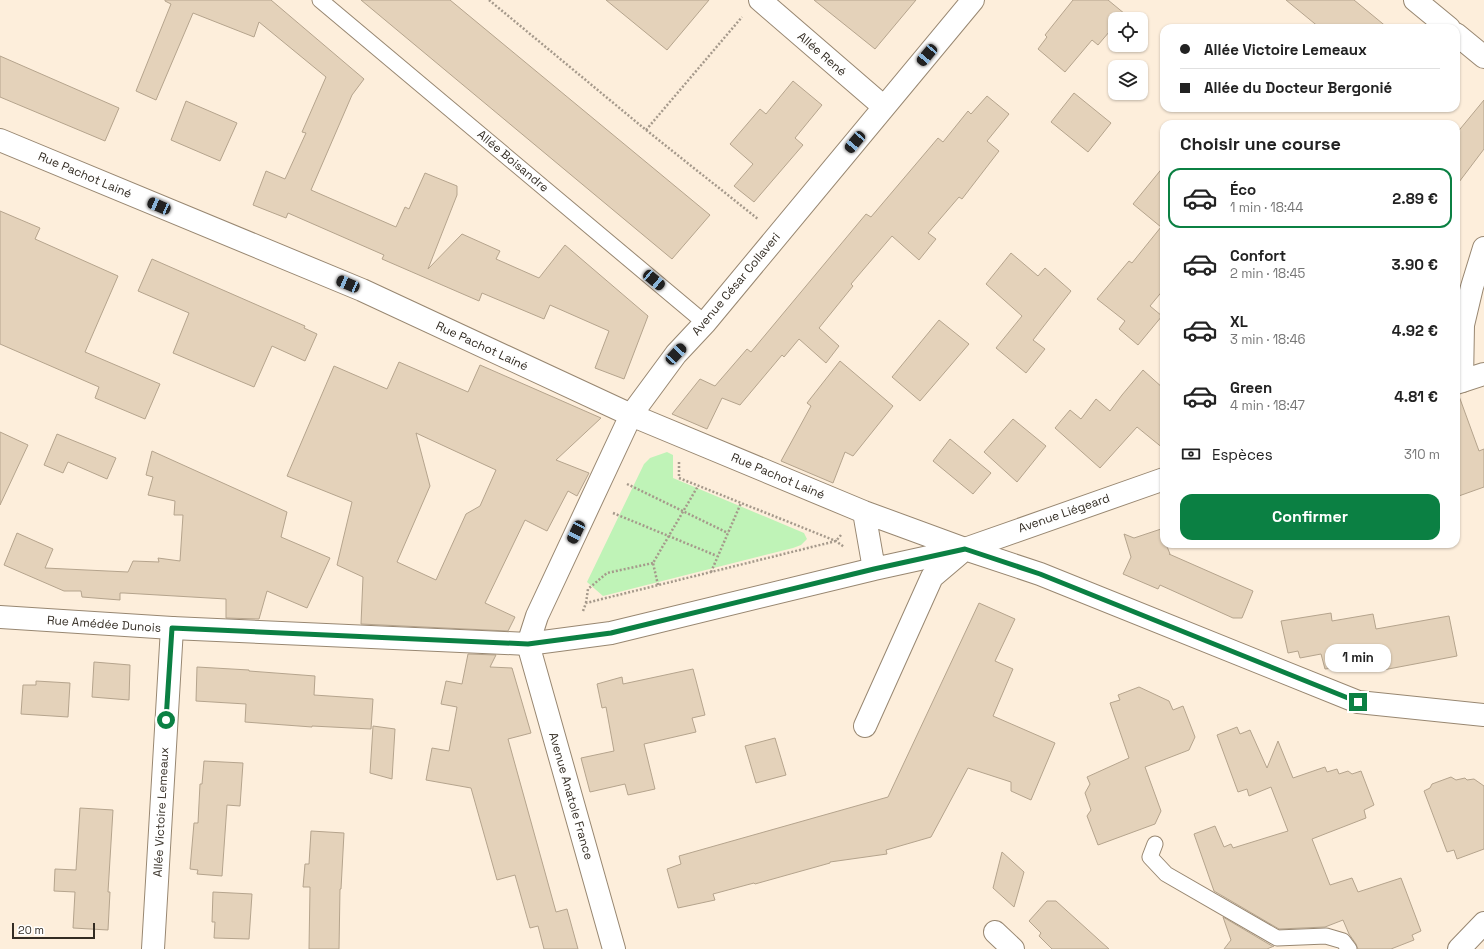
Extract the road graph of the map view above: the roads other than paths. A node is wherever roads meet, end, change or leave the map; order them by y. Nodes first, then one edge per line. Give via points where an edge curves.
1 (320, 0) edge
2 (973, 0) edge
3 (1415, 0) edge
4 (753, 6) edge
5 (1444, 24) edge
6 (1460, 37) edge
7 (1484, 57) edge
8 (884, 107) junction
9 (0, 140) edge
10 (1484, 248) edge
11 (705, 323) junction
12 (1460, 368) edge
13 (1484, 374) edge
14 (1460, 382) edge
15 (631, 415) junction
16 (1160, 480) edge
17 (860, 510) junction
18 (965, 549) junction
19 (873, 570) junction
20 (0, 617) edge
21 (172, 628) junction
22 (528, 644) junction
23 (1484, 715) edge
24 (865, 726) dead end
25 (1155, 844) dead end
26 (1484, 923) edge
27 (995, 932) dead end
28 (153, 949) edge
29 (614, 949) edge
30 (1012, 949) edge
31 (1349, 949) edge
32 (1459, 949) edge

1 - 11 lane, Allée Boisandre
2 - 8 street, Avenue César Collaveri
3 - 5 street
4 - 8 street, Allée René
6 - 7 street
8 - 11 street, Avenue César Collaveri
9 - 15 street, Rue Pachot Lainé via 362,290
10 - 12 street via 1463,325
11 - 15 street, Avenue César Collaveri via 676,354
13 - 14 street
15 - 17 street, Rue Pachot Lainé
15 - 22 street, Avenue César Collaveri via 537,616
16 - 18 street, Avenue Liégeard
17 - 18 street, Rue Pachot Lainé
17 - 19 street
18 - 19 street, Rue Amédée Dunois
18 - 23 street, Rue Pachot Lainé via 1040,574 1358,702
18 - 24 street via 932,576
19 - 22 street, Rue Amédée Dunois via 611,633
20 - 21 street, Rue Amédée Dunois
21 - 22 street, Rue Amédée Dunois
21 - 28 street, Allée Victoire Lemeaux
22 - 29 street, Avenue Anatole France
25 - 31 lane via 1150,857 1166,874 1277,938 1326,936 1343,941
26 - 32 street
27 - 30 street

